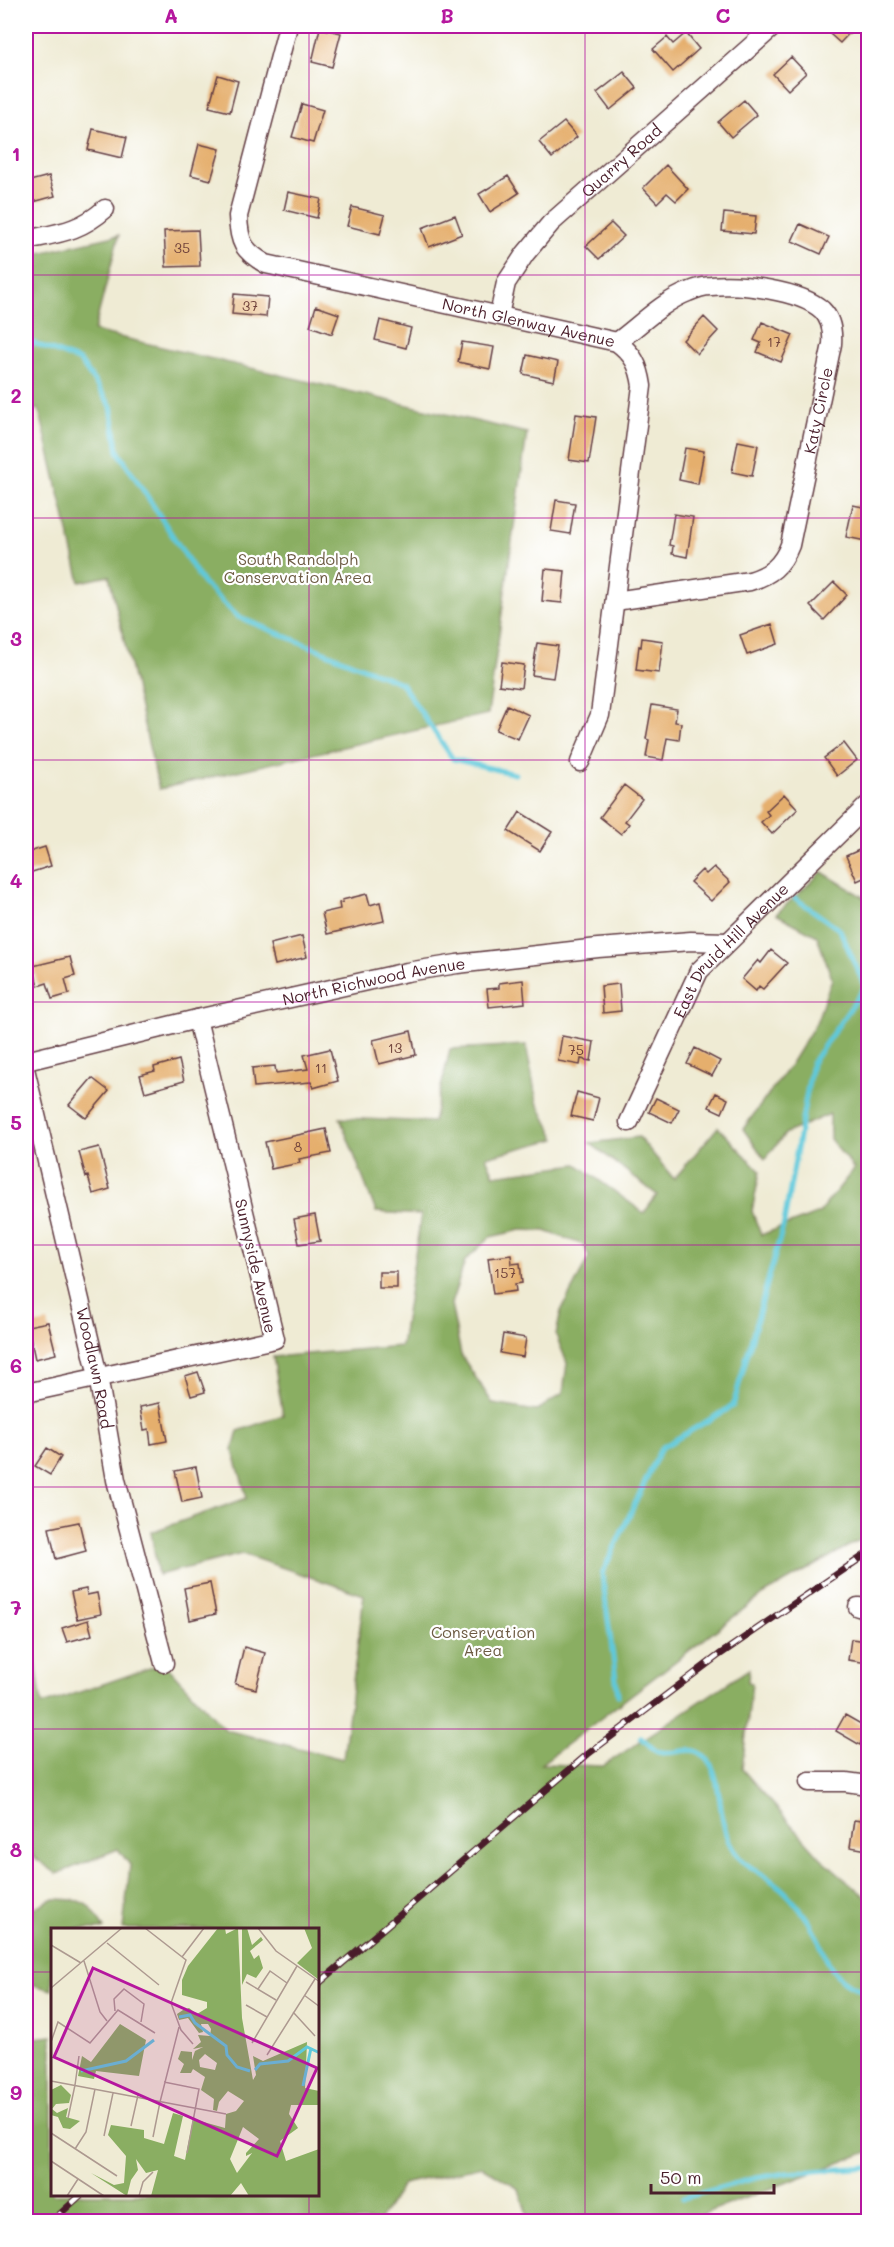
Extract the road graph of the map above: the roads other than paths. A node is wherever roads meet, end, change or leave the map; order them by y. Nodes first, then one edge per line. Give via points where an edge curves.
1 (288, 26) edge
2 (774, 26) edge
3 (105, 208) dead end
4 (26, 240) edge
5 (499, 315) junction
6 (617, 342) junction
7 (615, 601) junction
8 (580, 762) dead end
9 (868, 805) edge
10 (727, 942) junction
11 (197, 1019) junction
12 (26, 1060) edge
13 (26, 1073) edge
14 (629, 1122) dead end
15 (98, 1376) junction
16 (26, 1393) edge
17 (164, 1663) dead end
18 (809, 1782) dead end
19 (868, 1785) edge

1 - 5 street, North Glenway Avenue via 238,216 242,245 266,264
2 - 5 street, Quarry Road via 551,223 507,283
3 - 4 street via 76,229
5 - 6 street, North Glenway Avenue
6 - 7 street, North Glenway Avenue via 636,360 642,386
6 - 7 street, Katy Circle via 679,297 709,285 742,286 810,301 830,321 832,333 785,559 775,570 750,582
7 - 8 street, North Glenway Avenue via 600,715
9 - 10 street, East Druid Hill Avenue
10 - 11 street, North Richwood Avenue via 598,948 457,964
10 - 14 street, East Druid Hill Avenue via 699,971
11 - 12 street, North Richwood Avenue
11 - 15 street, Sunnyside Avenue via 274,1339
13 - 15 street, Woodlawn Road
15 - 16 street
15 - 17 street, Woodlawn Road via 116,1480
18 - 19 street

